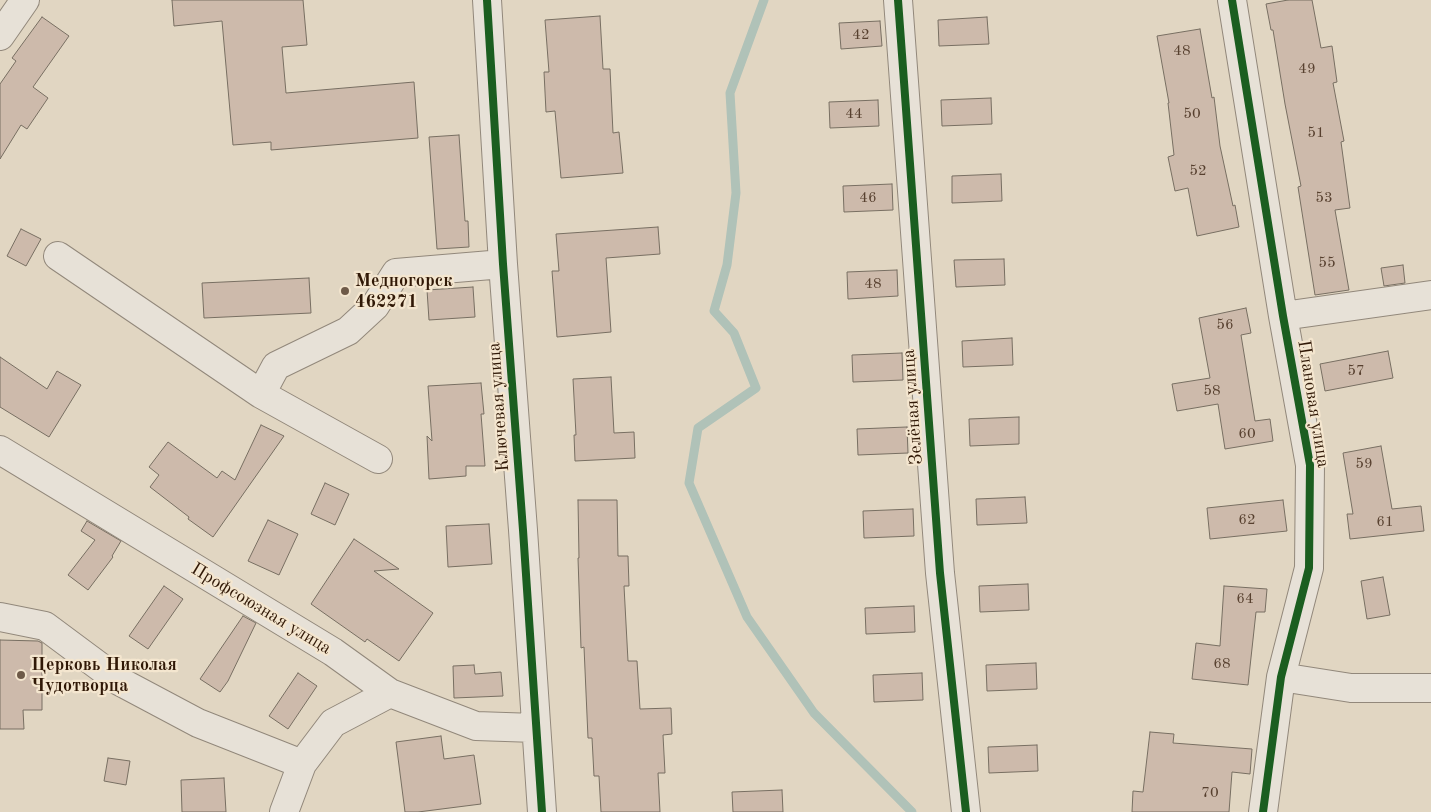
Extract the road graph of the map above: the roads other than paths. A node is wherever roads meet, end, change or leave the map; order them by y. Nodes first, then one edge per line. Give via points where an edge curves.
1 (25, 0) edge
2 (487, 0) edge
3 (898, 0) edge
4 (1232, 0) edge
5 (0, 36) edge
6 (58, 256) dead end
7 (503, 264) junction
8 (1431, 295) edge
9 (1283, 316) junction
10 (261, 394) junction
11 (0, 450) edge
12 (378, 459) dead end
13 (0, 617) edge
14 (1282, 677) junction
15 (1431, 688) edge
16 (390, 693) junction
17 (535, 728) junction
18 (302, 764) junction
19 (284, 812) edge
20 (542, 812) edge
21 (966, 812) edge
22 (1263, 812) edge

1 - 5 street
2 - 7 street, Ключевая улица
3 - 21 street, Зелёная улица via 940,573
4 - 9 street, Плановая улица
6 - 10 street
7 - 10 street via 396,273 375,306 348,331 276,366
7 - 17 street, Ключевая улица
8 - 9 street
9 - 14 street, Плановая улица via 1310,465 1308,568
10 - 12 street
11 - 16 street, Профсоюзная улица via 333,652
13 - 18 street via 45,626 119,681 198,723
14 - 15 street via 1351,688
14 - 22 street, Плановая улица
16 - 17 street, Профсоюзная улица via 476,726
16 - 18 street via 333,723
17 - 20 street, Ключевая улица
18 - 19 street

